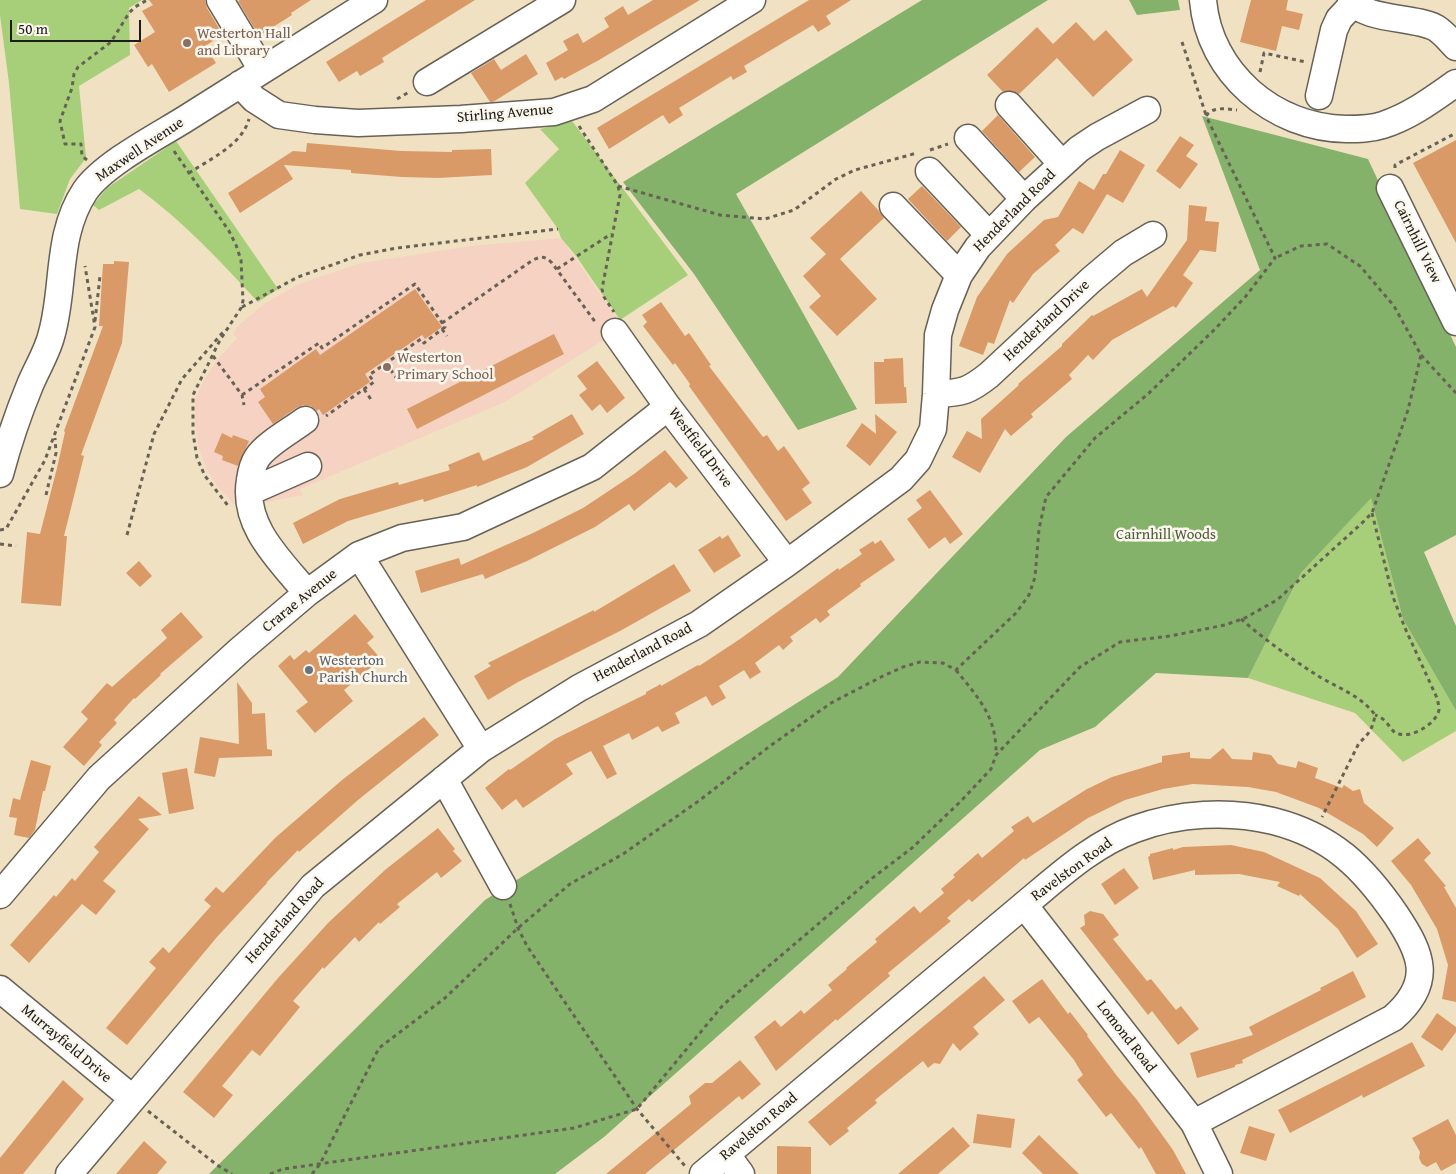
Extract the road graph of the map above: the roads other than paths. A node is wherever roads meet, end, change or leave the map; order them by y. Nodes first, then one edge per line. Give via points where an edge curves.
1 (220, 0) edge
2 (374, 0) edge
3 (562, 0) edge
4 (752, 0) edge
5 (1203, 0) edge
6 (1352, 2) edge
7 (1456, 47) edge
8 (262, 70) junction
9 (427, 82) dead end
10 (1456, 83) edge
11 (240, 84) junction
12 (1319, 96) dead end
13 (1009, 105) dead end
14 (1147, 110) dead end
15 (968, 138) road end
16 (1062, 164) junction
17 (929, 171) dead end
18 (1390, 188) dead end
19 (1024, 199) junction
20 (893, 206) dead end
21 (1153, 234) dead end
22 (989, 235) junction
23 (959, 275) junction
24 (1456, 322) edge
25 (615, 332) road end
26 (936, 394) junction
27 (668, 407) junction
28 (305, 420) road end
29 (308, 466) dead end
30 (0, 474) edge
31 (243, 502) junction
32 (359, 555) junction
33 (787, 563) junction
34 (307, 593) junction
35 (481, 749) junction
36 (444, 778) junction
37 (503, 886) road end
38 (0, 895) edge
39 (1024, 905) junction
40 (0, 989) edge
41 (132, 1098) junction
42 (1194, 1124) junction
43 (734, 1164) edge
44 (694, 1170) edge
45 (69, 1174) edge
46 (1219, 1174) edge

1 - 8 street
2 - 8 street, Maxwell Avenue
3 - 9 street
4 - 11 street, Stirling Avenue via 593,99 554,112 358,123 315,120 280,115 254,99
5 - 10 street via 1209,31 1226,65 1266,105 1308,123 1363,129 1383,125 1425,105
6 - 7 street via 1357,8 1436,28
6 - 12 street via 1338,19 1334,30
8 - 11 street, Maxwell Avenue
11 - 30 street, Maxwell Avenue via 98,176 88,188 76,208 63,247 52,335 19,414
13 - 16 street
14 - 16 street, Henderland Road via 1097,137
15 - 19 street
16 - 19 street, Henderland Road
17 - 22 street
18 - 24 street, Cairnhill View
19 - 22 street, Henderland Road
20 - 23 street
21 - 26 street, Henderland Drive via 1123,253 1091,280 973,388
22 - 23 street, Henderland Road
23 - 26 street, Henderland Road via 938,336
25 - 27 street, Westfield Drive
26 - 33 street, Henderland Road via 933,429 918,460 901,479
27 - 32 street, Crarae Avenue via 592,467 463,527 402,538
27 - 33 street, Westfield Drive
28 - 31 street via 256,458
29 - 31 street
31 - 34 street via 266,542
32 - 34 street, Crarae Avenue
32 - 35 street
33 - 35 street, Henderland Road via 699,624 579,688
34 - 38 street, Crarae Avenue via 100,778
35 - 36 street, Henderland Road
36 - 37 street
36 - 41 street, Henderland Road via 313,886
39 - 42 street, Lomond Road
39 - 42 street, Ravelston Road via 1071,867 1115,838 1144,826 1204,816 1242,815 1275,822 1313,836 1357,865 1380,892 1410,936 1419,959 1416,988 1402,1009 1393,1018
39 - 43 street, Ravelston Road
40 - 41 street, Murrayfield Drive
41 - 45 street, Henderland Road
42 - 46 street, Lomond Road
43 - 44 street, Ravelston Road

